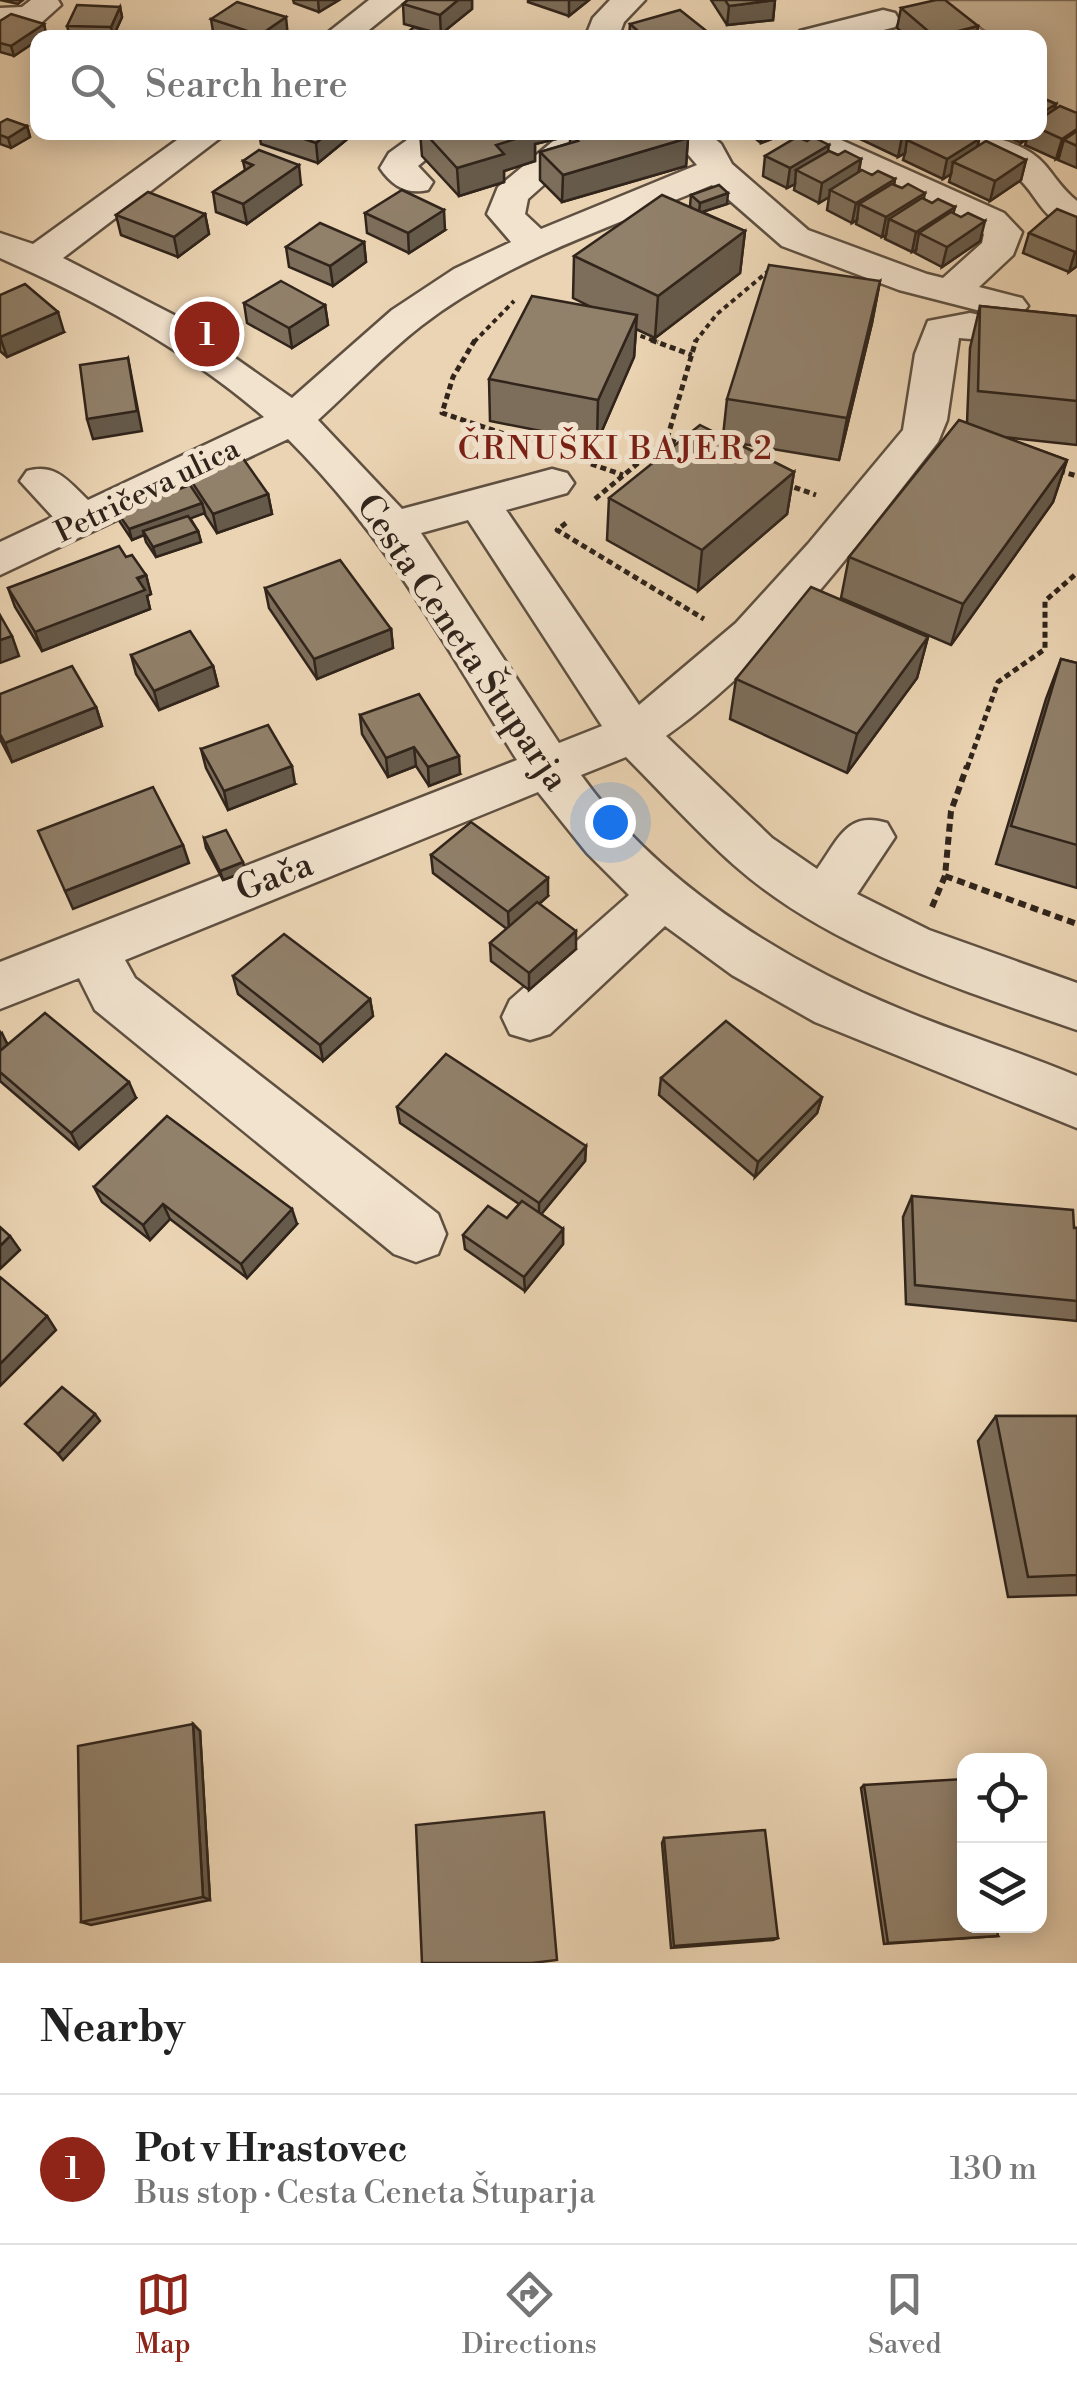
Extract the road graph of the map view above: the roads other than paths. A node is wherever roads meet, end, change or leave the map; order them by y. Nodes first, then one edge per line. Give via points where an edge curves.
1 (390, 0) edge
2 (629, 0) edge
3 (45, 5) dead end
4 (0, 18) edge
5 (883, 20) dead end
6 (348, 30) edge
7 (604, 30) edge
8 (808, 30) edge
9 (201, 140) edge
10 (431, 140) edge
11 (576, 140) edge
12 (695, 140) edge
13 (972, 140) edge
14 (817, 143) edge
15 (717, 170) junction
16 (415, 182) dead end
17 (1077, 219) edge
18 (538, 243) junction
19 (19, 252) edge
20 (771, 260) road end
21 (940, 300) junction
22 (1077, 323) edge
23 (1077, 346) edge
24 (293, 420) junction
25 (42, 481) dead end
26 (569, 484) road end
27 (479, 503) junction
28 (84, 522) junction
29 (392, 526) junction
30 (0, 560) edge
31 (633, 734) junction
32 (548, 769) junction
33 (869, 838) dead end
34 (663, 896) junction
35 (823, 901) junction
36 (91, 948) junction
37 (0, 986) edge
38 (1077, 1007) edge
39 (530, 1017) dead end
40 (1077, 1103) edge
41 (416, 1234) dead end

1 - 6 street
2 - 7 street
3 - 4 street via 30,16
5 - 8 street
9 - 19 street
10 - 16 street via 398,168
11 - 18 street via 511,194 506,214
12 - 15 street
13 - 17 street via 1029,168 1051,199
14 - 21 street via 992,221 1002,232 1000,246
15 - 18 street, Petričeva ulica
15 - 21 street via 795,238 912,282
18 - 24 street, Petričeva ulica via 468,277 406,318
19 - 24 street, Cesta Ceneta Štuparja via 192,342
20 - 21 street
21 - 22 street
23 - 31 street, Gača via 972,326 942,329 923,433 744,643
24 - 28 street, Petričeva ulica
24 - 29 street, Cesta Ceneta Štuparja
25 - 28 street
26 - 27 street
27 - 29 street
27 - 31 street
28 - 30 street, Petričeva ulica
29 - 32 street, Cesta Ceneta Štuparja
31 - 32 street, Gača
31 - 35 street via 754,852
32 - 34 street, Cesta Ceneta Štuparja via 603,839
32 - 36 street, Gača
33 - 35 street
34 - 39 street
34 - 40 street, Cesta Ceneta Štuparja via 774,973 828,1001
35 - 38 street via 910,946
36 - 37 street, Gača
36 - 41 street via 115,994

